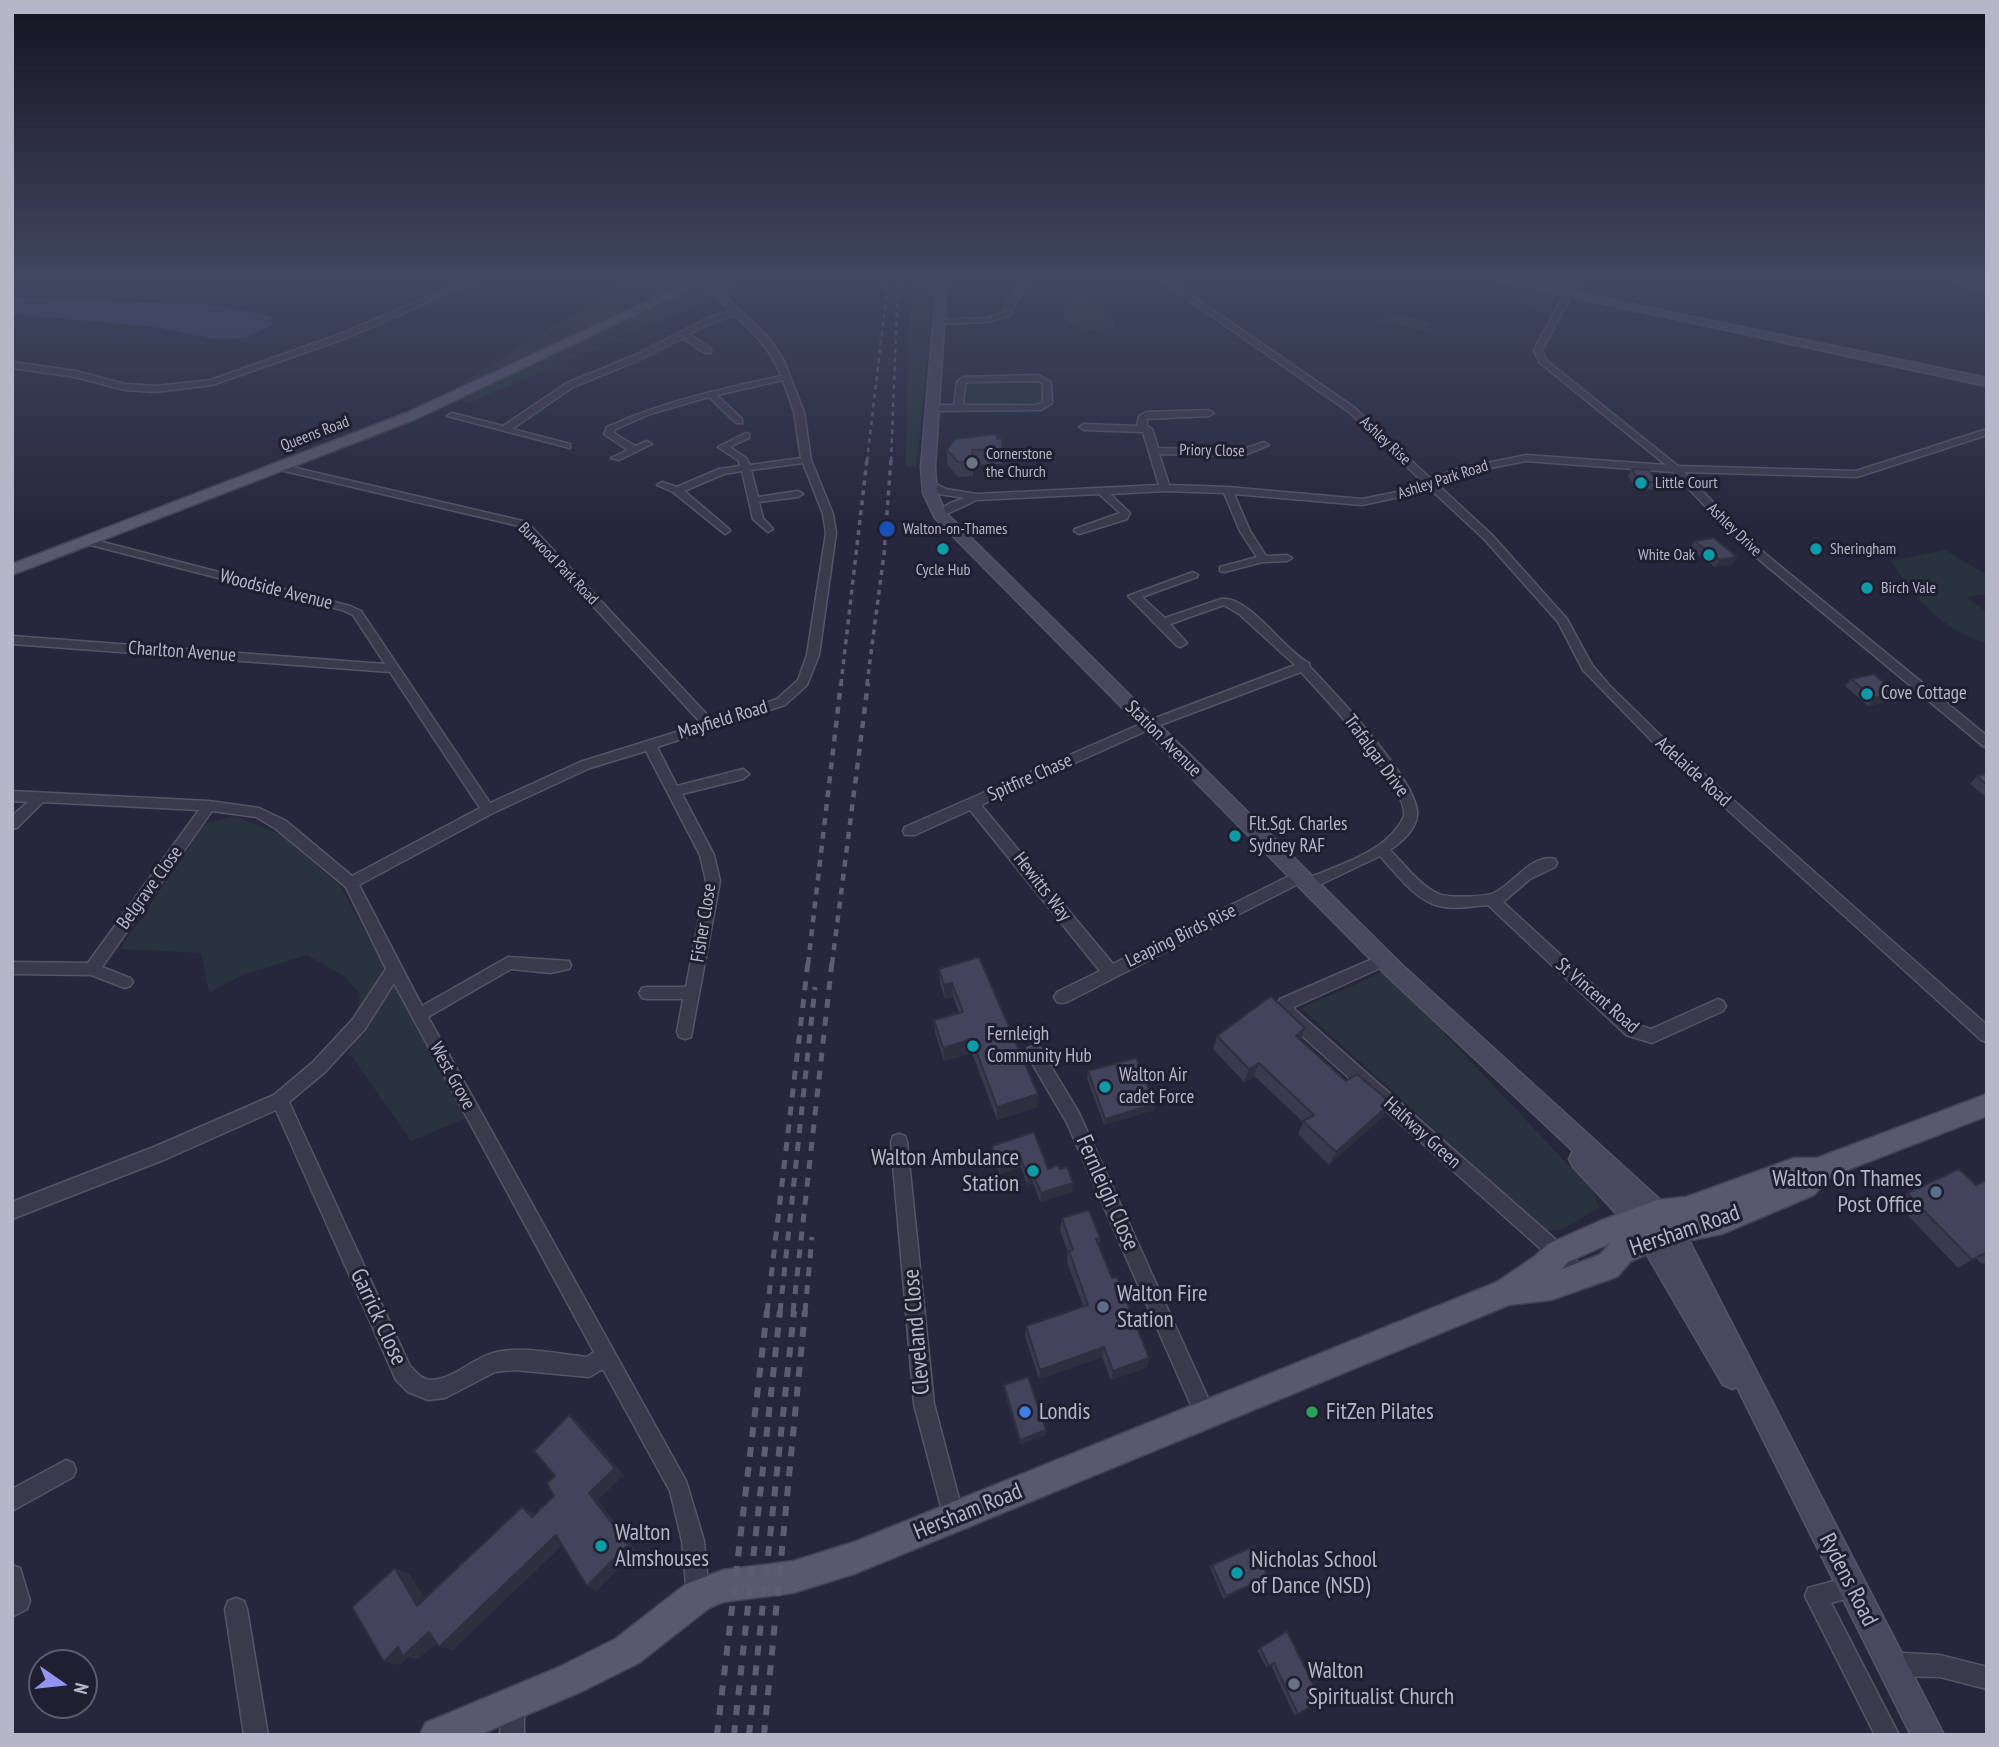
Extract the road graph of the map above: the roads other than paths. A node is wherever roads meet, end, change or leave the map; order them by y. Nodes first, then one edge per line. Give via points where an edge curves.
1 (268, 363) edge
2 (527, 363) edge
3 (625, 363) edge
4 (780, 363) edge
5 (936, 363) edge
6 (1284, 363) edge
7 (1544, 363) edge
8 (1894, 363) edge
9 (12, 365) edge
10 (786, 377) junction
11 (1987, 382) edge
12 (711, 394) junction
13 (932, 408) junction
14 (958, 408) junction
15 (1209, 413) dead end
16 (452, 416) dead end
17 (729, 426) dead end
18 (1084, 426) dead end
19 (744, 428) junction
20 (1142, 428) junction
21 (505, 429) junction
22 (1987, 432) edge
23 (647, 444) dead end
24 (1264, 445) dead end
25 (566, 446) dead end
26 (635, 450) junction
27 (1155, 451) junction
28 (1253, 452) junction
29 (616, 458) dead end
30 (1268, 458) dead end
31 (806, 460) junction
32 (279, 467) junction
33 (746, 468) junction
34 (1676, 469) junction
35 (1429, 482) junction
36 (929, 484) junction
37 (662, 485) dead end
38 (1165, 488) junction
39 (677, 490) junction
40 (1228, 490) junction
41 (1103, 492) junction
42 (798, 494) dead end
43 (977, 497) junction
44 (755, 500) junction
45 (940, 515) junction
46 (768, 529) dead end
47 (724, 531) dead end
48 (1079, 531) dead end
49 (87, 541) junction
50 (1287, 558) dead end
51 (1263, 559) junction
52 (12, 569) edge
53 (1224, 569) dead end
54 (1193, 575) dead end
55 (1163, 623) junction
56 (12, 640) edge
57 (1181, 643) dead end
58 (383, 653) junction
59 (352, 664) junction
60 (1306, 666) junction
61 (393, 668) junction
62 (709, 724) junction
63 (1149, 725) junction
64 (1987, 743) edge
65 (649, 744) junction
66 (743, 774) dead end
67 (674, 791) junction
68 (12, 796) edge
69 (42, 796) junction
70 (972, 804) junction
71 (209, 806) junction
72 (488, 810) junction
73 (12, 824) edge
74 (910, 831) dead end
75 (1382, 850) junction
76 (1549, 863) dead end
77 (1304, 881) junction
78 (351, 883) junction
79 (1492, 900) junction
80 (1384, 960) junction
81 (564, 965) dead end
82 (12, 968) edge
83 (92, 970) junction
84 (394, 970) junction
85 (1109, 971) junction
86 (124, 982) dead end
87 (647, 993) dead end
88 (692, 993) junction
89 (1062, 997) dead end
90 (1718, 1006) dead end
91 (419, 1015) junction
92 (685, 1032) dead end
93 (1987, 1035) edge
94 (1034, 1053) dead end
95 (280, 1100) junction
96 (1987, 1105) edge
97 (900, 1142) dead end
98 (12, 1211) edge
99 (1655, 1226) junction
100 (1558, 1253) junction
101 (1579, 1276) junction
102 (1506, 1292) junction
103 (606, 1356) junction
104 (1205, 1414) junction
105 (66, 1469) dead end
106 (12, 1501) edge
107 (954, 1518) junction
108 (12, 1576) edge
109 (1852, 1587) junction
110 (698, 1596) junction
111 (12, 1606) edge
112 (236, 1609) dead end
113 (1892, 1665) junction
114 (1987, 1678) edge
115 (512, 1718) edge
116 (256, 1735) edge
117 (437, 1735) edge
118 (1888, 1735) edge
119 (1928, 1735) edge

1 - 9 street via 212,382 156,389
2 - 32 main road, Queens Road
3 - 21 street via 570,385
4 - 10 street, Mayfield Road
5 - 13 street, Station Avenue
6 - 35 street, Ashley Rise via 1352,410
7 - 34 street, Ashley Drive
8 - 11 street
10 - 12 street
10 - 31 street, Mayfield Road via 799,412
12 - 19 street
12 - 26 street via 683,396 610,429 609,434
13 - 14 street
13 - 36 street, Station Avenue
14 - 14 street via 961,382 966,379 1038,377 1047,382 1048,403 1044,406
15 - 20 street via 1147,415 1142,418
16 - 21 street
17 - 19 street
18 - 20 street
19 - 33 street via 723,447 743,460
20 - 27 street via 1150,433
21 - 25 street
22 - 34 street, Ashley Park Road via 1857,474
23 - 26 street
24 - 28 street, Priory Close
26 - 29 street
27 - 28 street, Priory Close
27 - 38 street, Priory Close
28 - 30 street
31 - 33 street
31 - 62 street, Mayfield Road via 831,533 809,668 803,682 781,702
32 - 49 main road, Queens Road
32 - 62 street, Burwood Park Road via 523,524
33 - 39 street via 722,471
33 - 44 street
34 - 35 street, Ashley Park Road via 1527,458
34 - 64 street, Ashley Drive via 1748,545
35 - 40 street, Ashley Park Road via 1362,502
35 - 93 street, Adelaide Road via 1488,537 1563,621 1587,667 1605,688
36 - 43 street, Ashley Park Road via 943,492
36 - 45 street, Station Avenue
37 - 39 street
38 - 40 street, Ashley Park Road
38 - 41 street, Ashley Park Road
39 - 47 street
40 - 51 street
41 - 43 street, Ashley Park Road
41 - 48 street via 1125,513 1123,517
42 - 44 street
43 - 45 street, Ashley Park Road
44 - 46 street via 758,519
45 - 63 street, Station Avenue
49 - 52 main road, Queens Road
49 - 58 street, Woodside Avenue via 346,608 356,613
50 - 51 street
51 - 53 street
54 - 55 street via 1133,596
55 - 57 street
55 - 60 street via 1217,603 1236,604
56 - 59 street, Charlton Avenue
58 - 59 street, Charlton Avenue
58 - 61 street, Woodside Avenue
59 - 61 street, Charlton Avenue
60 - 63 street, Spitfire Chase
60 - 75 street, Trafalgar Drive via 1384,763 1411,805 1411,816 1401,833
61 - 72 street, Woodside Avenue
62 - 65 street, Mayfield Road
63 - 70 street, Spitfire Chase
63 - 77 street, Station Avenue
65 - 67 street, Fisher Close
65 - 72 street, Mayfield Road via 585,765
66 - 67 street
67 - 88 street, Fisher Close via 707,855 713,881
68 - 69 street, West Grove
69 - 71 street, West Grove
69 - 73 street
70 - 74 street, Spitfire Chase
70 - 85 street, Hewitts Way
71 - 78 street, West Grove via 271,818
71 - 83 street, Belgrave Close
72 - 78 street, Mayfield Road
75 - 77 street, Trafalgar Drive
75 - 79 street via 1437,900
76 - 79 street
77 - 80 street, Station Avenue
77 - 85 street, Leaping Birds Rise
78 - 84 street, West Grove
79 - 90 street, St Vincent Road via 1632,1030 1653,1036
80 - 99 street, Station Avenue via 1559,1126 1567,1144
80 - 100 street, Halfway Green via 1285,1004 1288,1014
81 - 91 street via 508,963
82 - 83 street
83 - 86 street
84 - 91 street, West Grove
84 - 95 street via 359,1024
85 - 89 street, Leaping Birds Rise
87 - 88 street
88 - 92 street, Fisher Close
91 - 103 street, West Grove
94 - 104 street, Fernleigh Close via 1078,1128
95 - 98 street
95 - 103 street, Garrick Close via 402,1373 415,1385 428,1390 446,1388 493,1363 514,1360 589,1367
96 - 99 main road, Hersham Road via 1819,1170 1805,1186 1722,1221
97 - 107 street, Cleveland Close via 924,1404
99 - 100 main road, Hersham Road
99 - 101 main road, Hersham Road via 1608,1266
99 - 109 street, Rydens Road via 1730,1373 1768,1425
100 - 101 street, Halfway Green
100 - 102 main road, Hersham Road
101 - 102 main road, Hersham Road via 1551,1286
102 - 104 main road, Hersham Road
103 - 110 street, West Grove via 679,1489 693,1541
104 - 107 main road, Hersham Road
105 - 106 street
107 - 110 main road, Hersham Road via 793,1577 723,1586
108 - 111 street via 19,1601
109 - 113 street, Rydens Road
109 - 118 street via 1816,1596
110 - 115 main road, Hersham Road via 626,1651 571,1679
112 - 116 street
113 - 114 street via 1922,1662
113 - 119 street, Rydens Road
115 - 117 main road, Hersham Road

